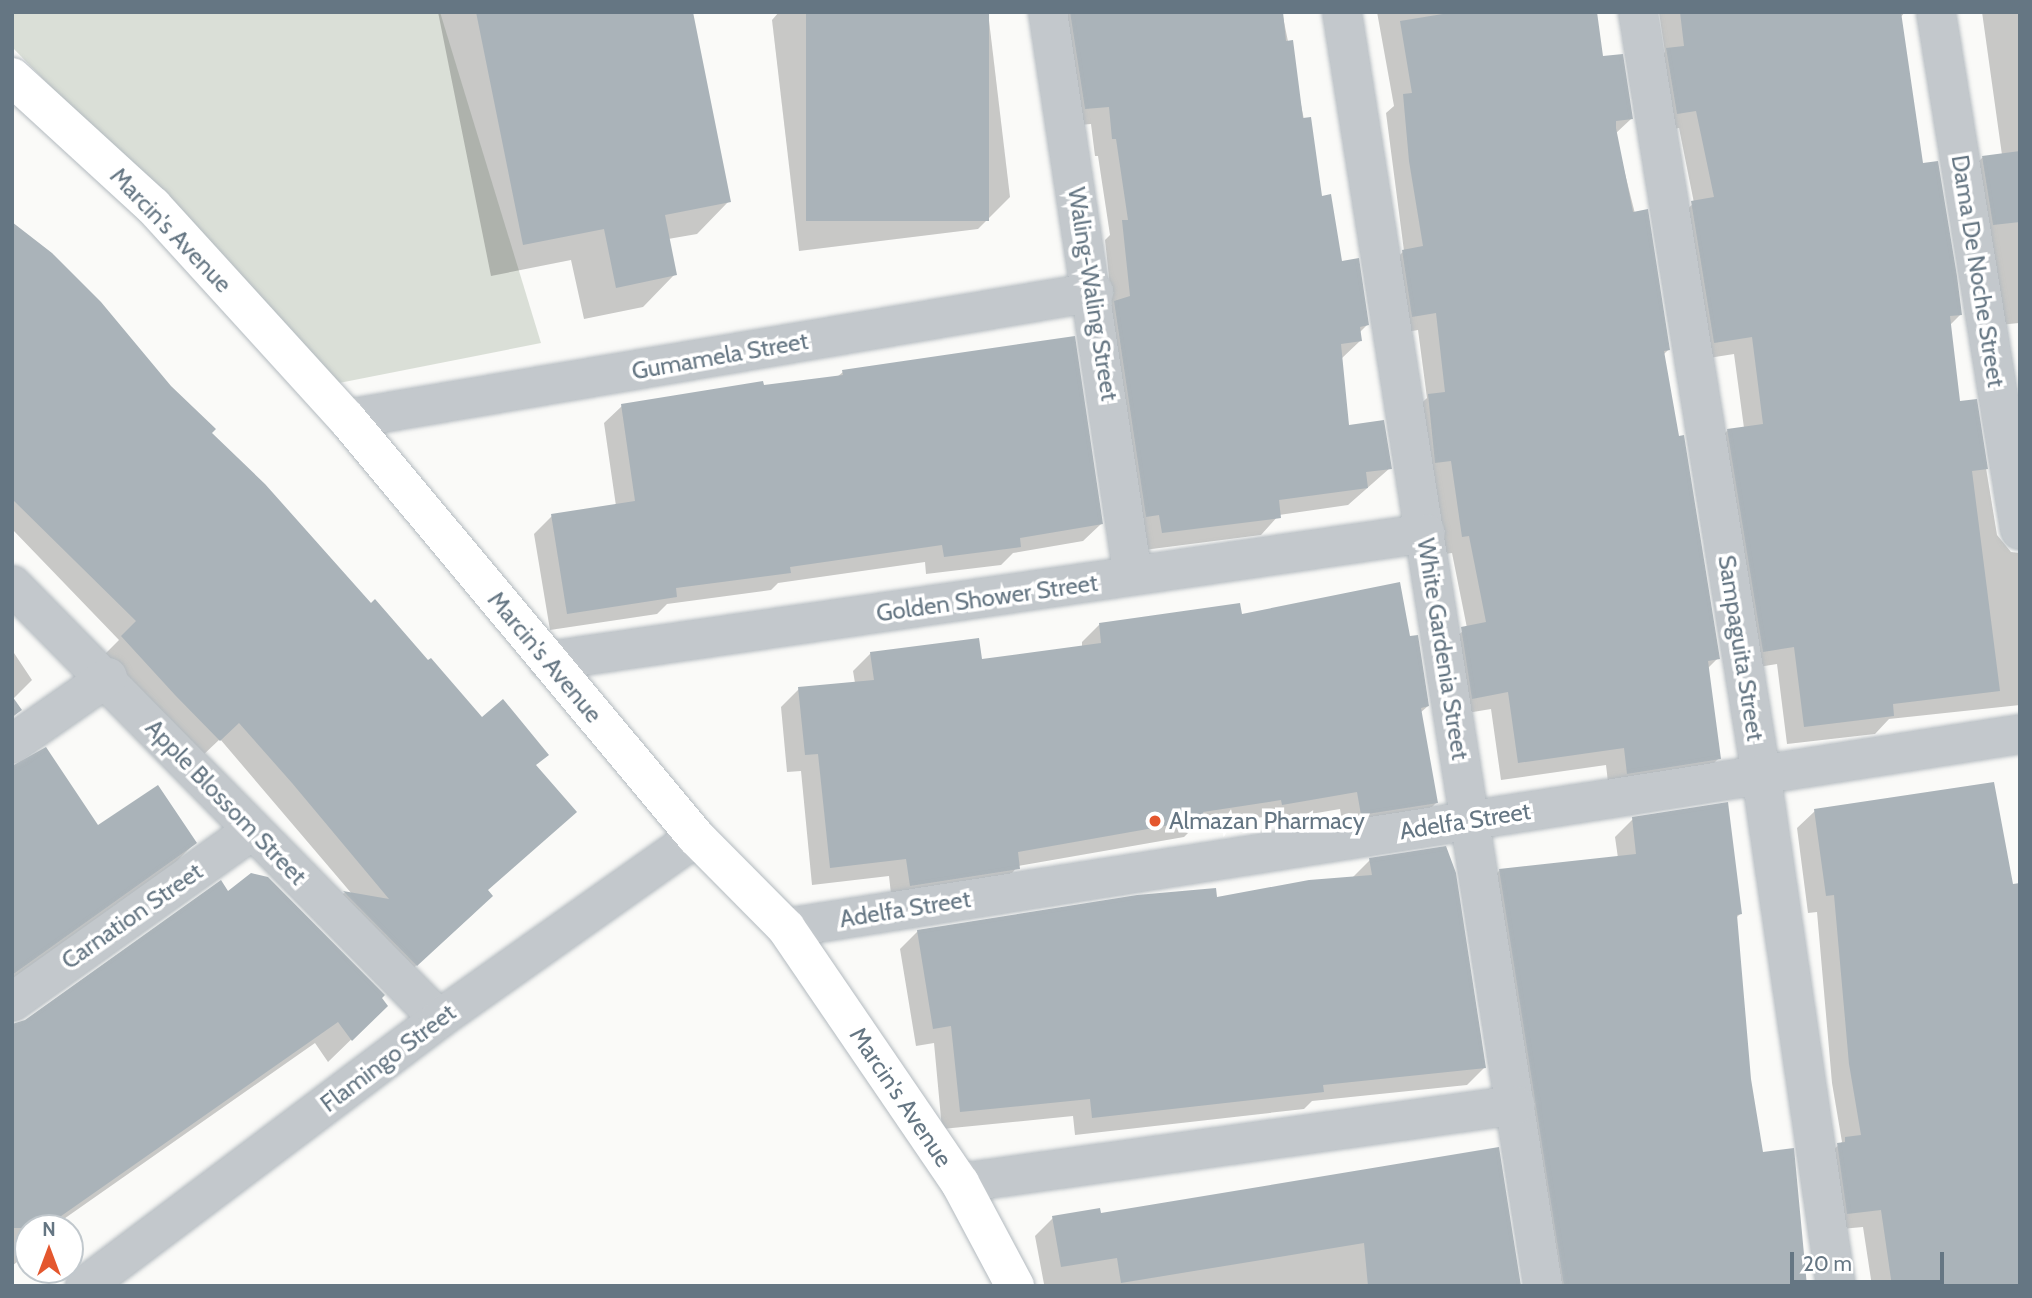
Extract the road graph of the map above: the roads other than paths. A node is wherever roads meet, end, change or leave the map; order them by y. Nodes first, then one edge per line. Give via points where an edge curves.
1 (1048, 12) edge
2 (1342, 12) edge
3 (1638, 12) edge
4 (1937, 12) edge
5 (12, 77) edge
6 (1094, 292) junction
7 (347, 419) junction
8 (2020, 530) edge
9 (1426, 533) junction
10 (1133, 576) junction
11 (12, 585) edge
12 (548, 661) junction
13 (107, 677) junction
14 (2020, 734) edge
15 (12, 744) edge
16 (1761, 774) junction
17 (1469, 820) junction
18 (252, 831) junction
19 (696, 837) junction
20 (786, 928) junction
21 (12, 1002) edge
22 (439, 1019) junction
23 (1516, 1105) junction
24 (960, 1183) junction
25 (85, 1286) edge
26 (1015, 1286) edge
27 (1543, 1286) edge
28 (1836, 1286) edge

1 - 6 street, Waling-Waling Street
2 - 9 street, White Gardenia Street
3 - 16 street, Sampaguita Street
4 - 8 street, Dama De Noche Street
5 - 7 main road, Marcin's Avenue via 153,206
6 - 7 street, Gumamela Street
6 - 10 street, Waling-Waling Street
7 - 12 main road, Marcin's Avenue
9 - 10 street, Golden Shower Street
9 - 17 street, White Gardenia Street
10 - 12 street, Golden Shower Street
11 - 13 street, Apple Blossom Street
12 - 19 main road, Marcin's Avenue
13 - 15 street
13 - 18 street, Apple Blossom Street
14 - 16 street, Adelfa Street
16 - 17 street, Adelfa Street
16 - 28 street, Sampaguita Street
17 - 20 street, Adelfa Street
17 - 23 street, White Gardenia Street
18 - 21 street, Carnation Street
18 - 22 street, Apple Blossom Street
19 - 20 main road, Marcin's Avenue
19 - 22 street, Flamingo Street
20 - 24 main road, Marcin's Avenue
22 - 25 street, Flamingo Street
23 - 24 street
23 - 27 street, White Gardenia Street
24 - 26 main road, Marcin's Avenue

